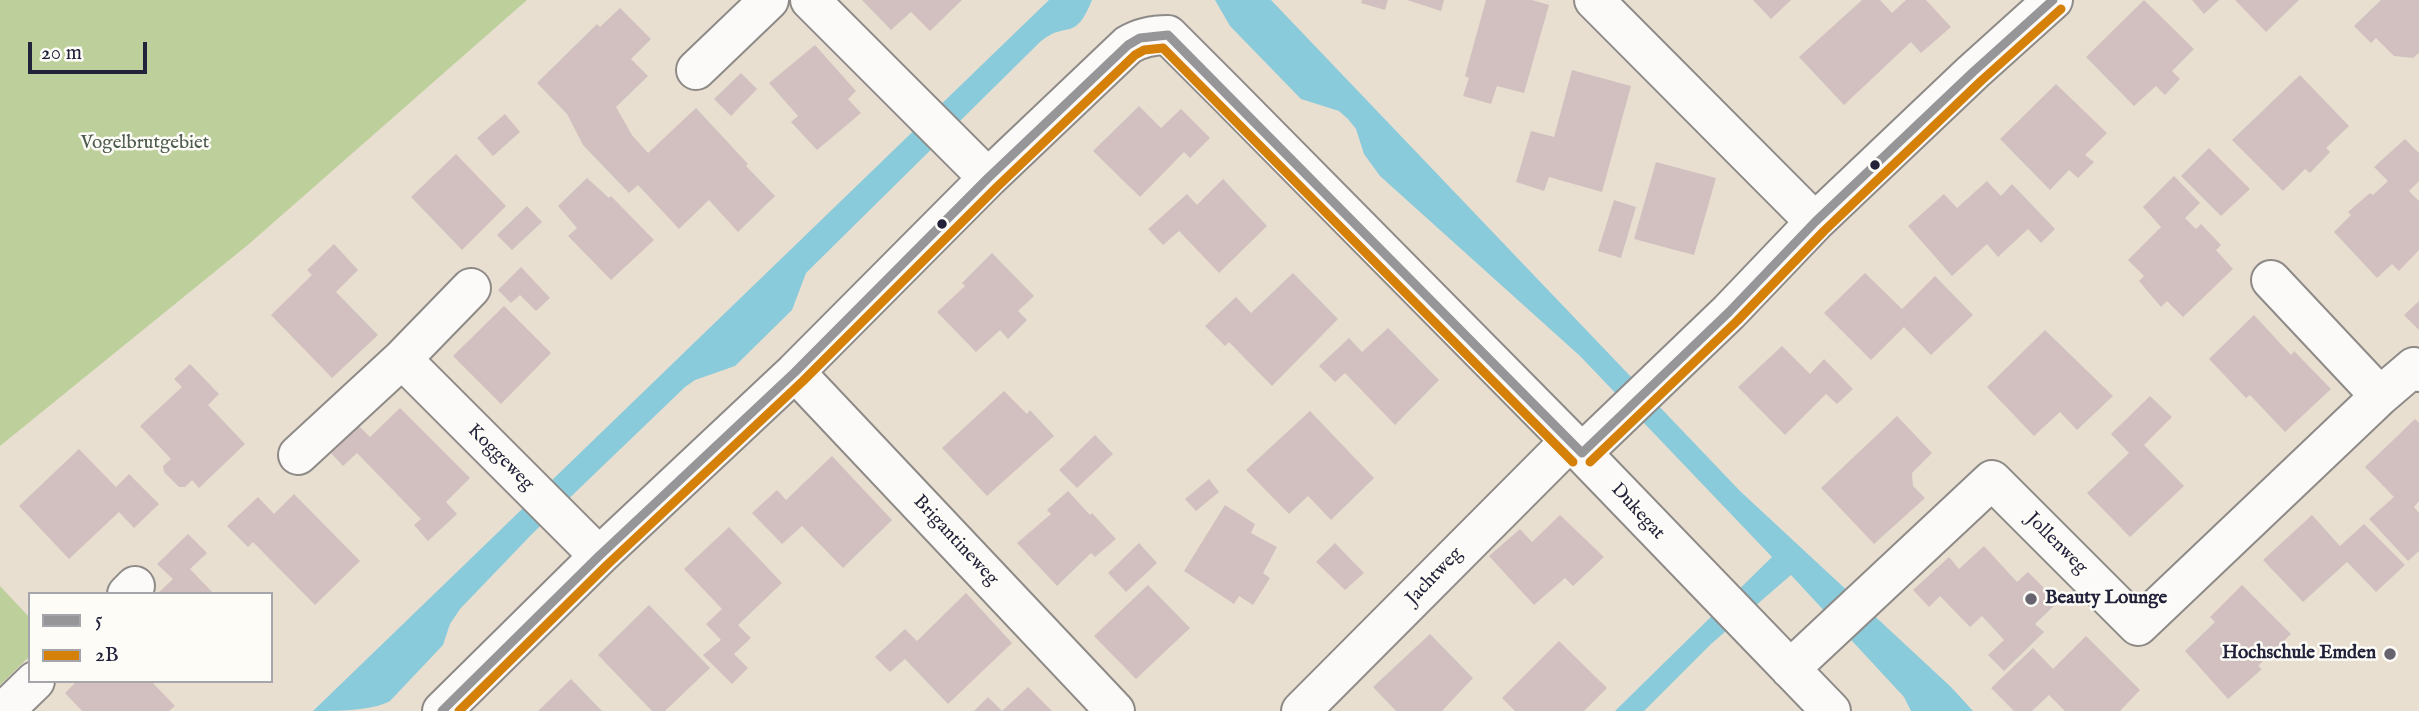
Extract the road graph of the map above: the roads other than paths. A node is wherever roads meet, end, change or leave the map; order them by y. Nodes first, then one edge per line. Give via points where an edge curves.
1 (769, 0) edge
2 (810, 0) edge
3 (1594, 0) edge
4 (2053, 0) edge
5 (696, 69) dead end
6 (988, 178) junction
7 (1815, 222) junction
8 (2271, 280) dead end
9 (471, 288) dead end
10 (402, 359) junction
11 (795, 372) junction
12 (2419, 372) edge
13 (2380, 396) junction
14 (1576, 447) junction
15 (298, 455) dead end
16 (599, 556) junction
17 (1778, 657) junction
18 (33, 683) edge
19 (453, 707) edge
20 (4, 711) edge
21 (1115, 711) edge
22 (1301, 711) edge
23 (1831, 711) edge

1 - 5 street
2 - 6 street
3 - 7 street
4 - 7 street, Jachtweg
6 - 11 street
6 - 14 street, Dukegat via 1128,45 1140,38 1168,36
7 - 14 street, Jachtweg via 1620,417
8 - 13 street
9 - 10 street
10 - 15 street
10 - 16 street, Koggeweg
11 - 16 street
11 - 21 street, Brigantineweg
12 - 13 street, Jollenweg via 2414,367
13 - 17 street, Jollenweg via 2138,626 1992,481 1832,630
14 - 17 street, Dukegat
14 - 22 street, Jachtweg
16 - 19 street
17 - 23 street, Dukegat
18 - 20 street

